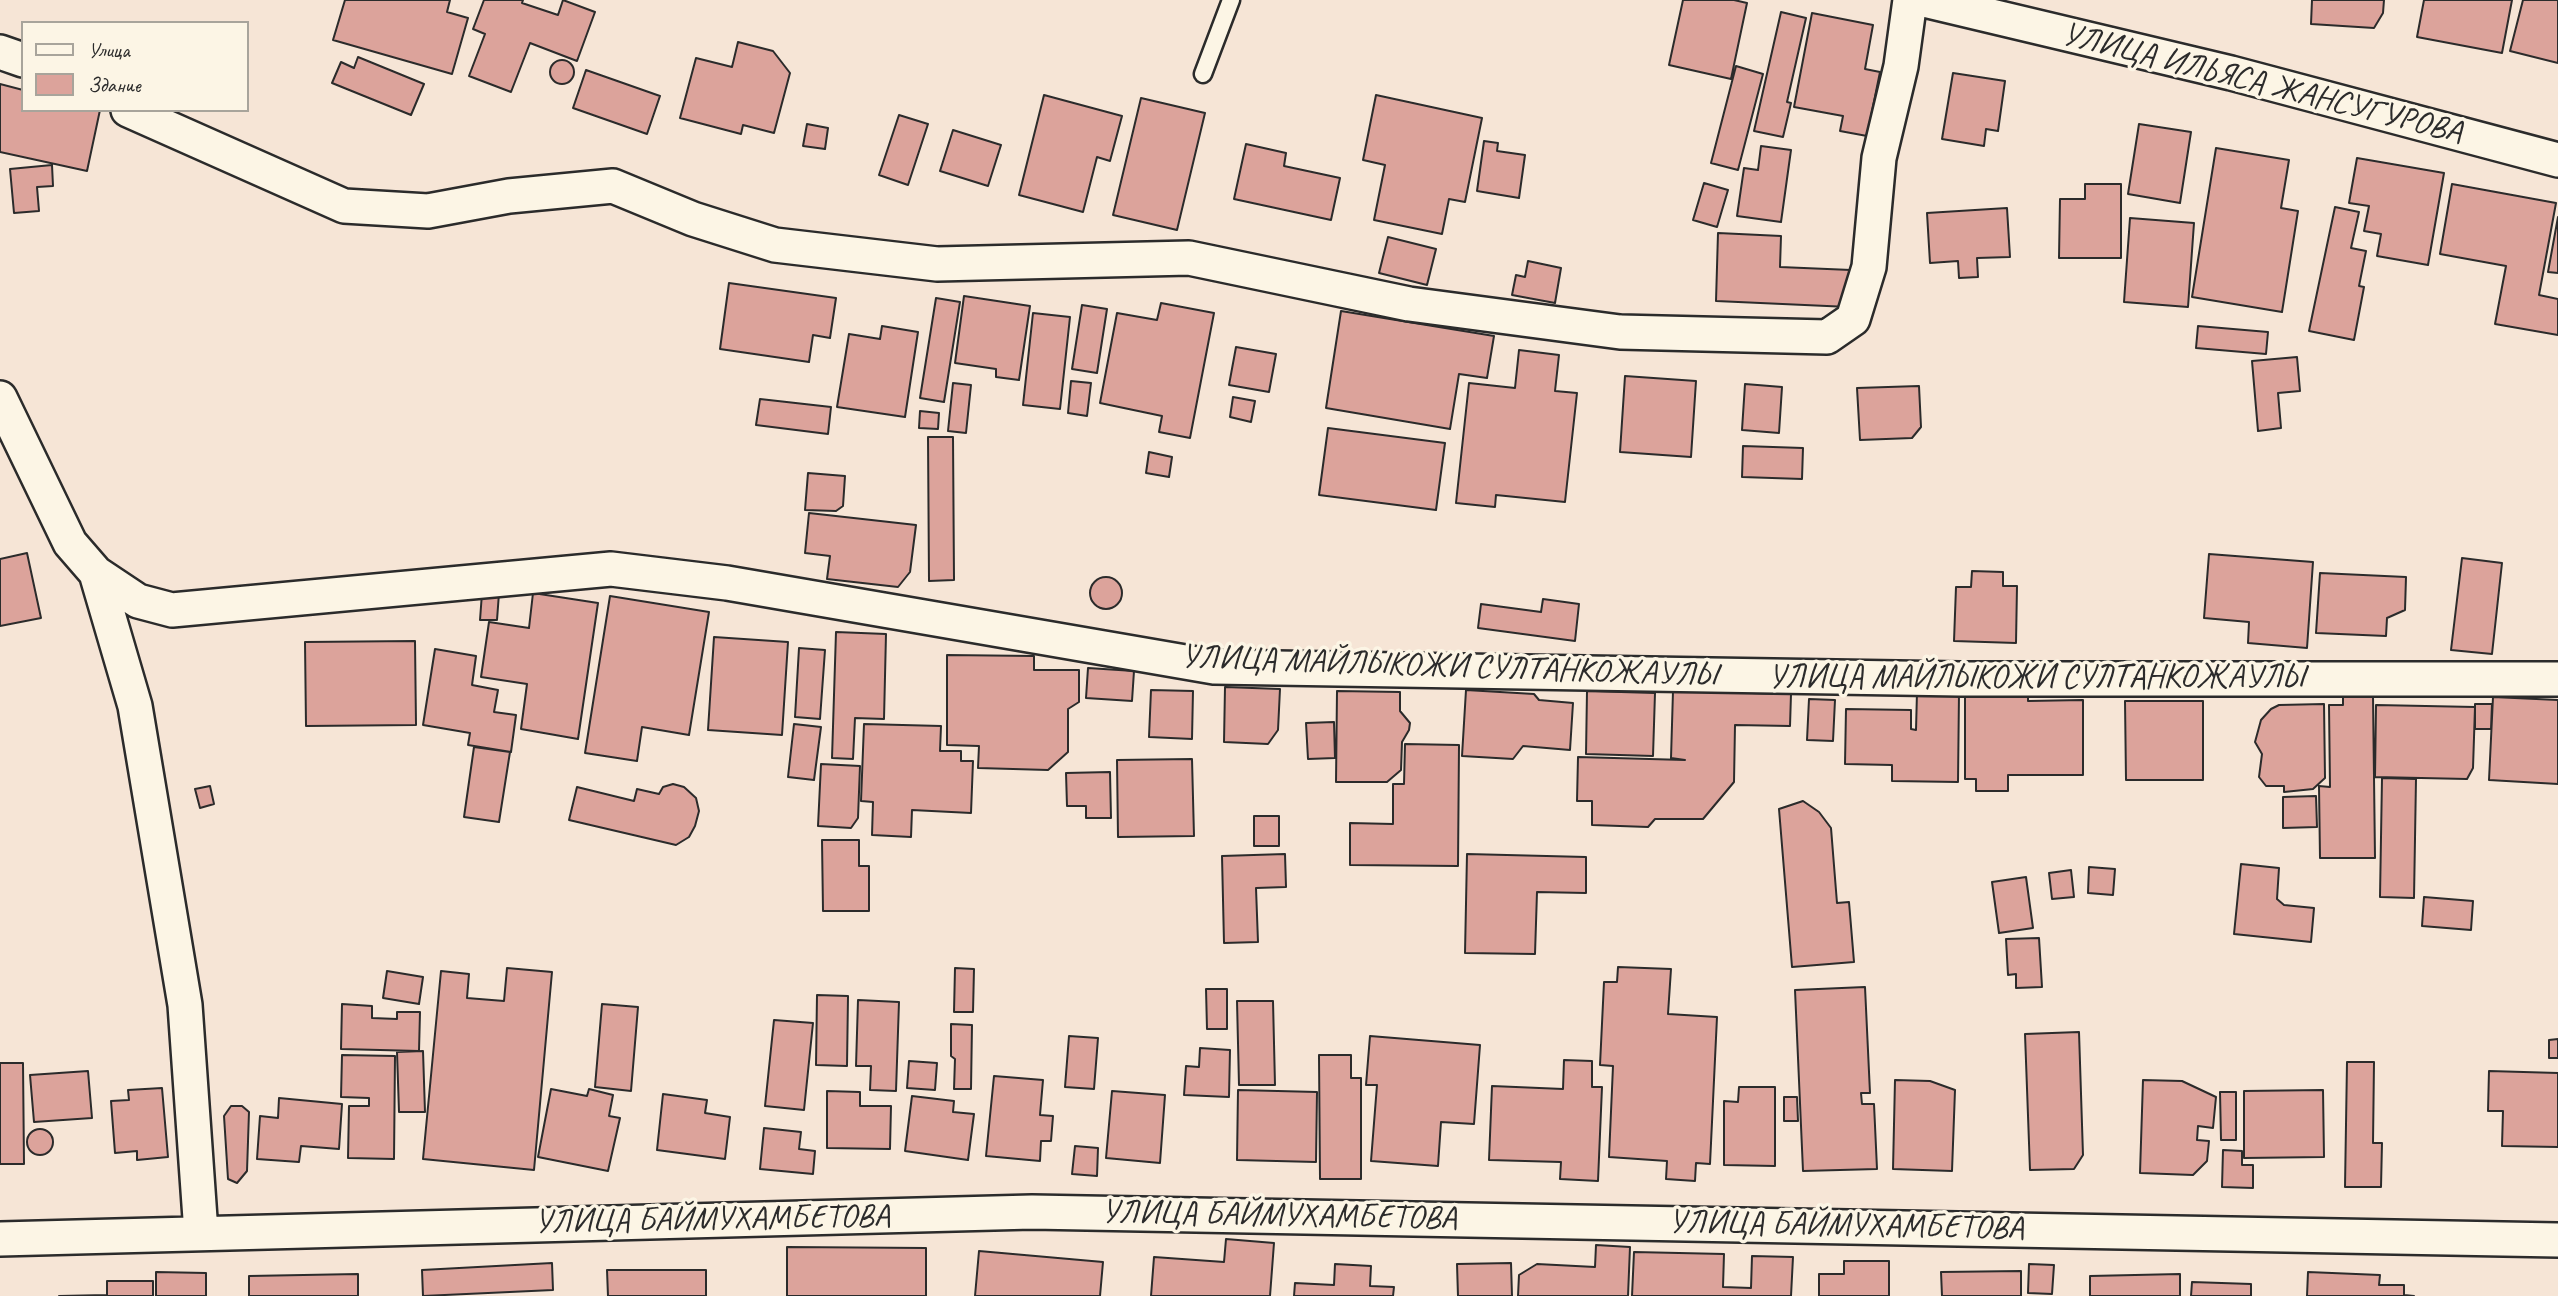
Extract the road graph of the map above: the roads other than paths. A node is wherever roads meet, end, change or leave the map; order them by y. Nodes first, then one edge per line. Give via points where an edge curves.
1 (1231, 0) edge
2 (1910, 0) edge
3 (1924, 0) edge
4 (0, 52) edge
5 (21, 59) edge
6 (1203, 74) dead end
7 (132, 112) edge
8 (2558, 160) edge
9 (0, 398) edge
10 (96, 573) junction
11 (2558, 679) edge
12 (201, 1233) junction
13 (0, 1239) edge
14 (2558, 1240) edge

1 - 6 lane
2 - 7 street via 1880,158 1867,278 1853,320 1827,337 1620,332 1409,304 1189,258 937,264 788,247 693,219 613,186 509,196 428,211 344,206
3 - 8 street, УЛИЦА ИЛЬЯСА ЖАНСУГУРОВА via 2231,73
4 - 5 street
9 - 10 street, УЛИЦА МАЙЛЫКОЖИ СУЛТАНКОЖАУЛЫ via 71,543
10 - 11 street, УЛИЦА МАЙЛЫКОЖИ СУЛТАНКОЖАУЛЫ via 138,601 172,610 611,569 727,583 1214,667 1960,679
10 - 12 street via 135,706 185,1005
12 - 13 street, УЛИЦА БАЙМУХАМБЕТОВА
12 - 14 street, УЛИЦА БАЙМУХАМБЕТОВА via 1032,1212

